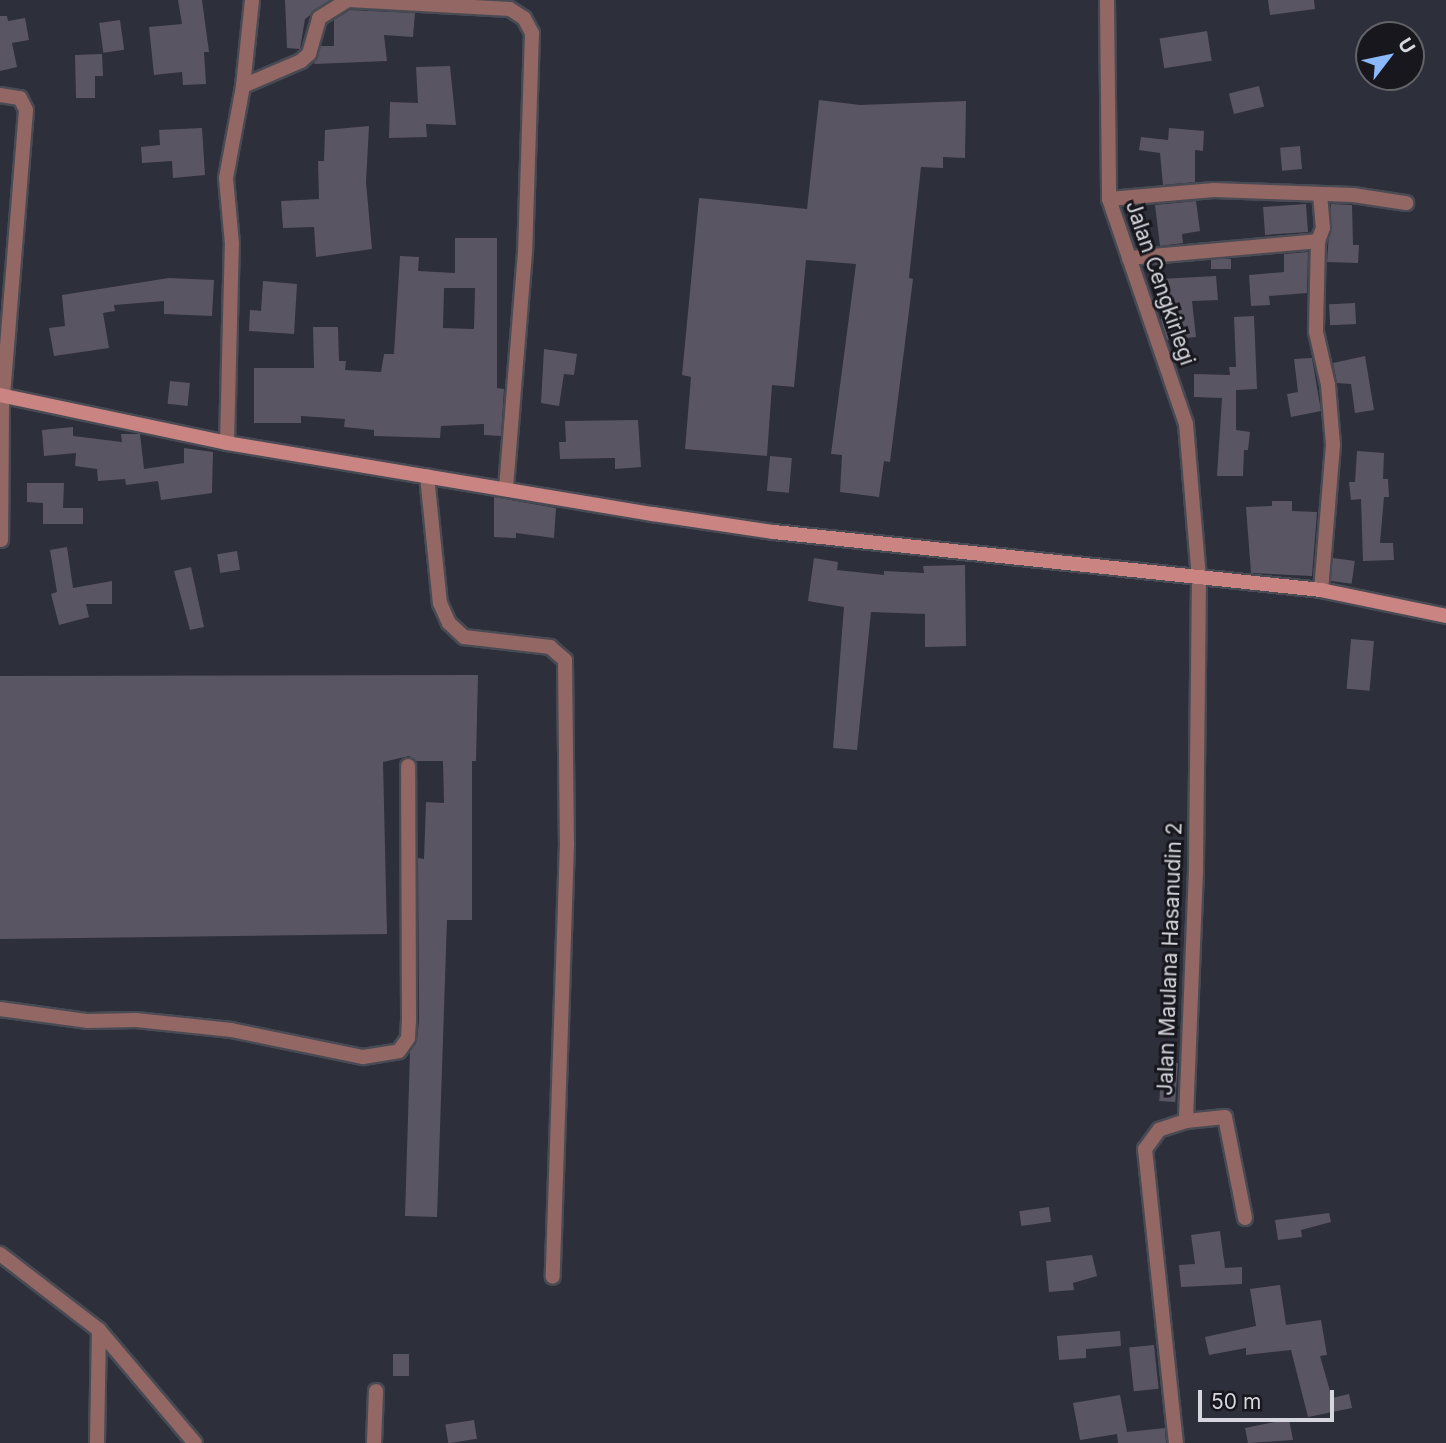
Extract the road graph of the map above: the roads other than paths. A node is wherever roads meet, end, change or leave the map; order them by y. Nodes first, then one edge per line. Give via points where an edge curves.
1 (252, 0) edge
2 (369, 0) edge
3 (1107, 0) edge
4 (243, 86) junction
5 (0, 95) edge
6 (1320, 194) junction
7 (1109, 199) junction
8 (1406, 203) dead end
9 (1318, 241) junction
10 (1129, 258) junction
11 (3, 395) edge
12 (227, 443) junction
13 (428, 476) junction
14 (506, 488) junction
15 (1, 540) edge
16 (1199, 578) junction
17 (1321, 590) junction
18 (1446, 616) edge
19 (408, 766) dead end
20 (0, 1009) edge
21 (1186, 1121) junction
22 (1245, 1218) dead end
23 (0, 1254) edge
24 (553, 1277) dead end
25 (99, 1330) junction
26 (376, 1391) dead end
27 (97, 1443) edge
28 (195, 1443) edge
29 (374, 1443) edge
30 (1176, 1443) edge

1 - 4 street
2 - 4 street via 348,0 328,8 319,18 309,54
2 - 14 street via 510,9 524,18 532,33 524,252
3 - 7 street, Jalan Cengkirlegi
4 - 12 street via 226,178 232,244
5 - 11 street via 20,98 26,110
6 - 7 street via 1214,190
6 - 8 street
6 - 9 street via 1323,228
7 - 10 street, Jalan Cengkirlegi
9 - 10 street
9 - 17 street via 1316,332 1328,385 1333,445
10 - 16 street, Jalan Cengkirlegi via 1186,424
11 - 12 street
11 - 15 street
12 - 13 street
13 - 14 street
13 - 24 street via 440,603 449,623 464,637 550,647 565,660 566,844
14 - 16 street via 774,532
16 - 17 street
16 - 21 street, Jalan Maulana Hasanudin 2 via 1196,870
17 - 18 street
19 - 20 street via 409,1021 408,1038 399,1051 363,1057 231,1030 136,1020 88,1021
21 - 22 street via 1225,1117
21 - 30 street, Jalan Maulana Hasanudin 2 via 1159,1130 1145,1149
23 - 25 street
25 - 27 street
25 - 28 street
26 - 29 street

